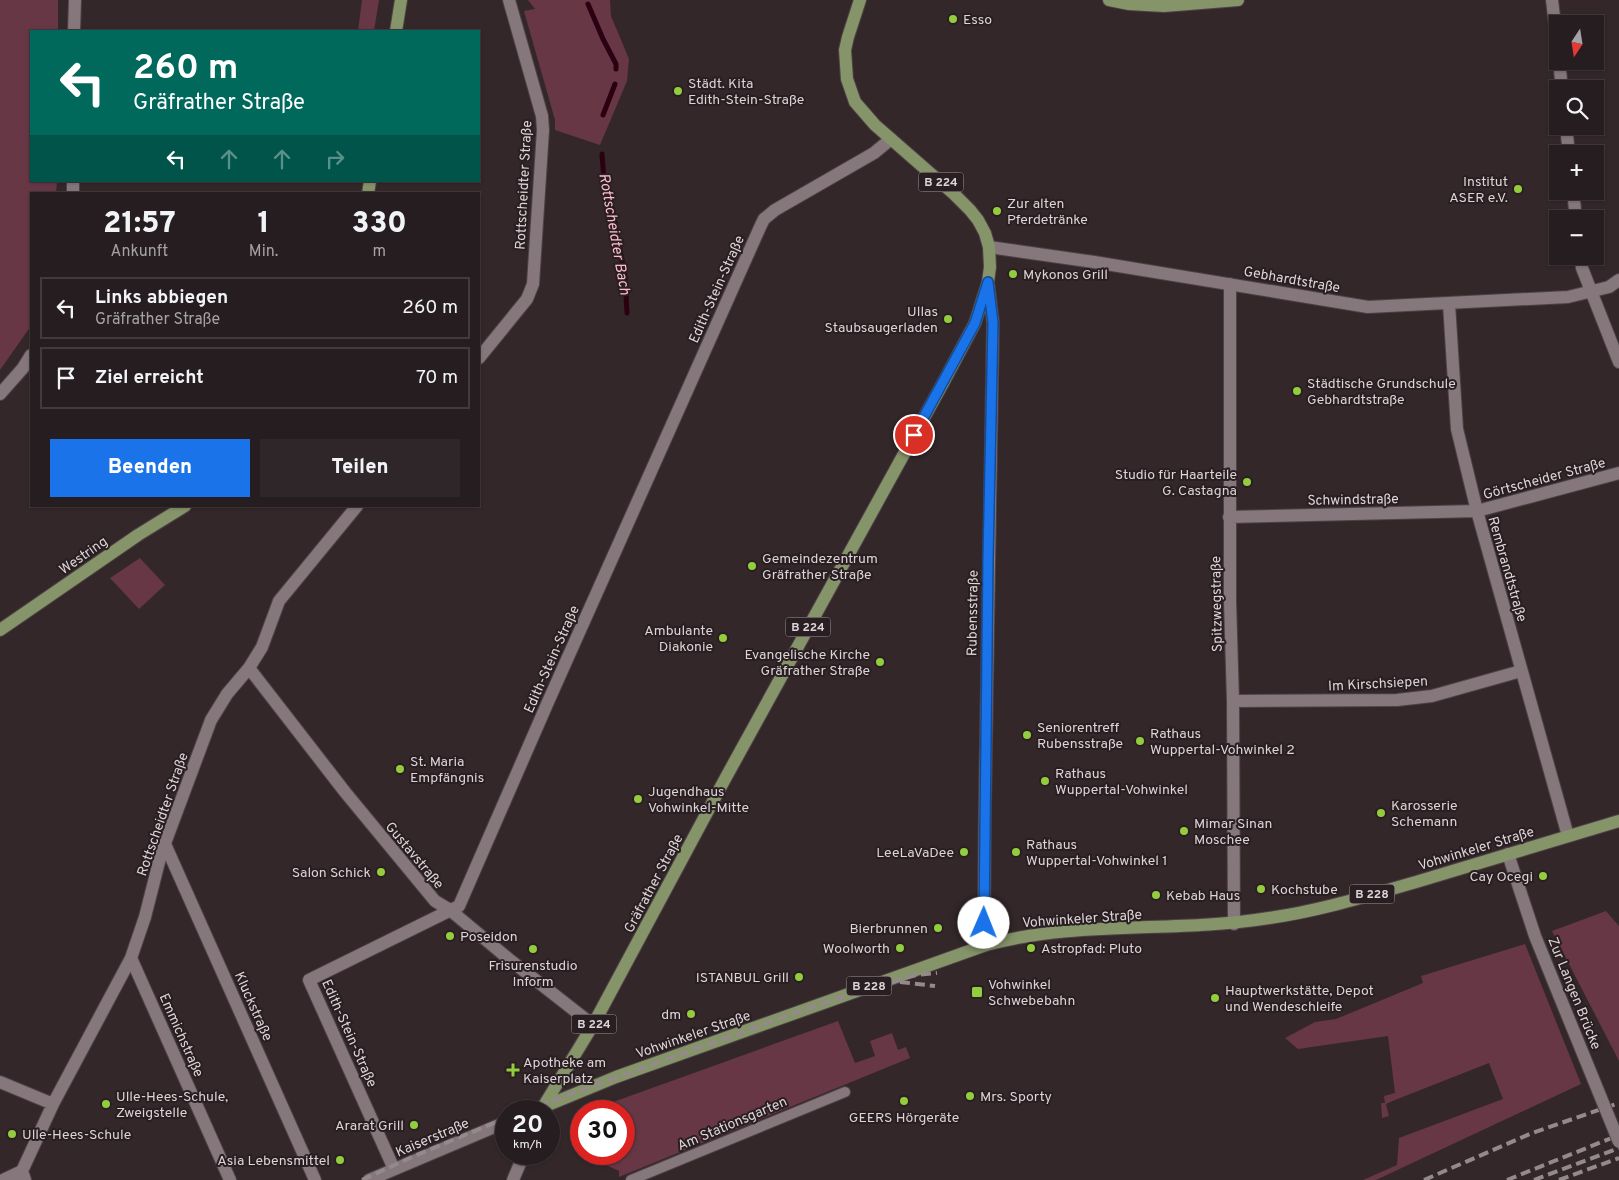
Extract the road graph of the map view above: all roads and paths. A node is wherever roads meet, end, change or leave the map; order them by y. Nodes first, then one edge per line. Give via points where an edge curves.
1 (75, 0) edge
2 (401, 0) edge
3 (509, 0) edge
4 (860, 0) edge
5 (1109, 0) edge
6 (1238, 0) edge
7 (1552, 0) edge
8 (1554, 15) edge
9 (74, 30) edge
10 (396, 30) edge
11 (891, 139) junction
12 (989, 247) junction
13 (1582, 265) edge
14 (1619, 280) edge
15 (988, 282) junction
16 (1230, 284) junction
17 (1592, 291) junction
18 (1449, 304) junction
19 (480, 357) edge
20 (30, 358) edge
21 (1619, 362) edge
22 (0, 394) edge
23 (1619, 473) edge
24 (183, 507) edge
25 (355, 507) edge
26 (1477, 511) junction
27 (1229, 518) junction
28 (0, 630) edge
29 (249, 668) junction
30 (1521, 671) junction
31 (1233, 701) junction
32 (1619, 821) edge
33 (1568, 836) junction
34 (165, 844) junction
35 (1508, 854) junction
36 (450, 910) junction
37 (1234, 924) junction
38 (986, 945) junction
39 (131, 958) junction
40 (594, 1025) junction
41 (0, 1082) edge
42 (844, 1092) dead end
43 (545, 1100) edge
44 (560, 1100) edge
45 (53, 1104) junction
46 (495, 1127) edge
47 (1619, 1142) edge
48 (519, 1165) edge
49 (394, 1169) junction
50 (24, 1176) edge
51 (3, 1180) edge
52 (230, 1180) edge
53 (315, 1180) edge
54 (369, 1180) edge
55 (513, 1180) edge
56 (631, 1180) edge

1 - 9 street
2 - 10 main road
3 - 19 street, Rottscheidter Straße via 542,116 533,284 527,299
4 - 11 main road, Gräfrather Straße / B 224 via 845,50 847,79 855,102
5 - 6 main road via 1164,6
7 - 8 street
11 - 12 main road, Gräfrather Straße / B 224 via 970,210 985,233
11 - 36 street, Edith-Stein-Straße via 874,153 775,210 760,225 460,906
12 - 15 main road, Gräfrather Straße / B 224
12 - 16 street, Gebhardtstraße
13 - 17 street
14 - 17 street, Gebhardtstraße via 1609,287
15 - 38 street, Rubensstraße via 993,323 985,795
15 - 40 main road, Gräfrather Straße / B 224 via 975,323
16 - 18 street, Gebhardtstraße via 1368,308
16 - 27 street, Spitzwegstraße
17 - 18 street, Gebhardtstraße via 1568,297
17 - 21 street
18 - 26 street, Rembrandtstraße via 1456,429
20 - 22 street
23 - 26 street, Görtscheider Straße
24 - 28 main road, Westring
25 - 29 street, Rottscheidter Straße via 279,601 262,647
26 - 27 street, Schwindstraße
26 - 30 street, Rembrandtstraße
27 - 31 street, Spitzwegstraße
29 - 34 street, Rottscheidter Straße via 211,720
29 - 36 street, Gustavstraße via 380,836 435,901
30 - 31 street, Im Kirschsiepen via 1432,696 1397,700
30 - 33 street, Rembrandtstraße
31 - 37 street, Spitzwegstraße
32 - 33 main road, Vohwinkeler Straße / B 228
33 - 35 main road, Vohwinkeler Straße / B 228
34 - 39 street, Rottscheidter Straße
34 - 53 street, Kluckstraße
35 - 37 main road, Vohwinkeler Straße / B 228 via 1314,911
35 - 47 street, Zur Langen Brücke, bridge via 1535,936
36 - 40 street, Gustavstraße
36 - 49 street, Edith-Stein-Straße via 309,980
37 - 38 main road, Vohwinkeler Straße / B 228 via 1052,932
38 - 44 main road, Vohwinkeler Straße / B 228
39 - 45 street, Rottscheidter Straße
39 - 52 street, Emmichstraße
40 - 43 main road, Gräfrather Straße / B 224
41 - 45 street
42 - 56 street, Am Stationsgarten
45 - 50 street, Rottscheidter Straße
46 - 49 street, Kaiserstraße
48 - 55 street
49 - 54 street, Kaiserstraße
50 - 51 street

